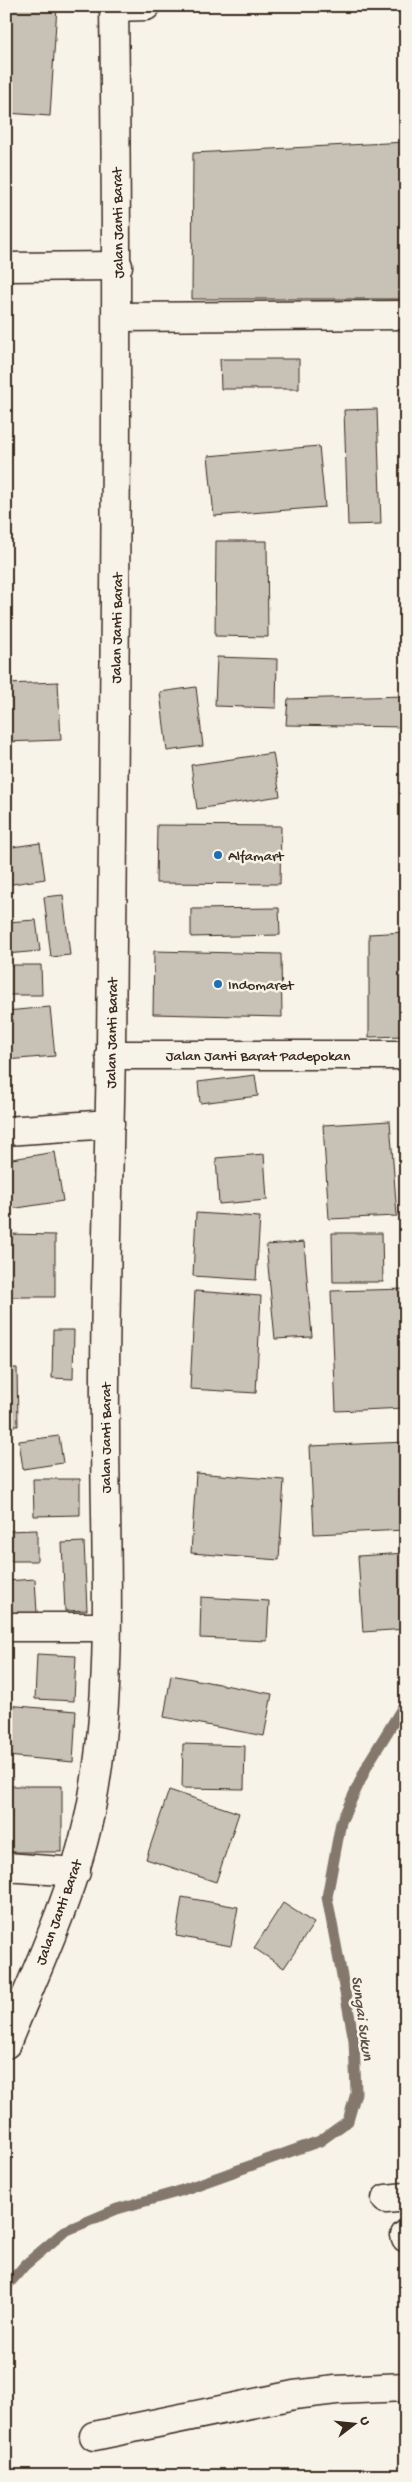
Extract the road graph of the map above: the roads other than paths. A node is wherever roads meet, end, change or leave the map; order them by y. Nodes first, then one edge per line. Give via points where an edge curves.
1 (146, 6) edge
2 (114, 7) edge
3 (118, 266) junction
4 (6, 267) edge
5 (406, 315) edge
6 (117, 317) junction
7 (406, 1054) edge
8 (110, 1055) junction
9 (110, 1124) junction
10 (6, 1131) edge
11 (6, 1627) edge
12 (106, 1627) junction
13 (6, 1867) edge
14 (76, 1872) junction
15 (12, 2014) edge
16 (6, 2044) edge
17 (406, 2387) edge
18 (94, 2436) dead end

1 - 2 street
2 - 3 street, Jalan Janti Barat
3 - 4 street
3 - 6 street, Jalan Janti Barat
5 - 6 street
6 - 8 street, Jalan Janti Barat
7 - 8 street, Jalan Janti Barat Padepokan
8 - 9 street, Jalan Janti Barat
9 - 10 street
9 - 12 street, Jalan Janti Barat via 104,1369
11 - 12 street
12 - 14 street, Jalan Janti Barat via 104,1720 94,1793
13 - 14 street
14 - 15 street, Jalan Janti Barat
15 - 16 street, Jalan Janti Barat
17 - 18 street via 284,2396

